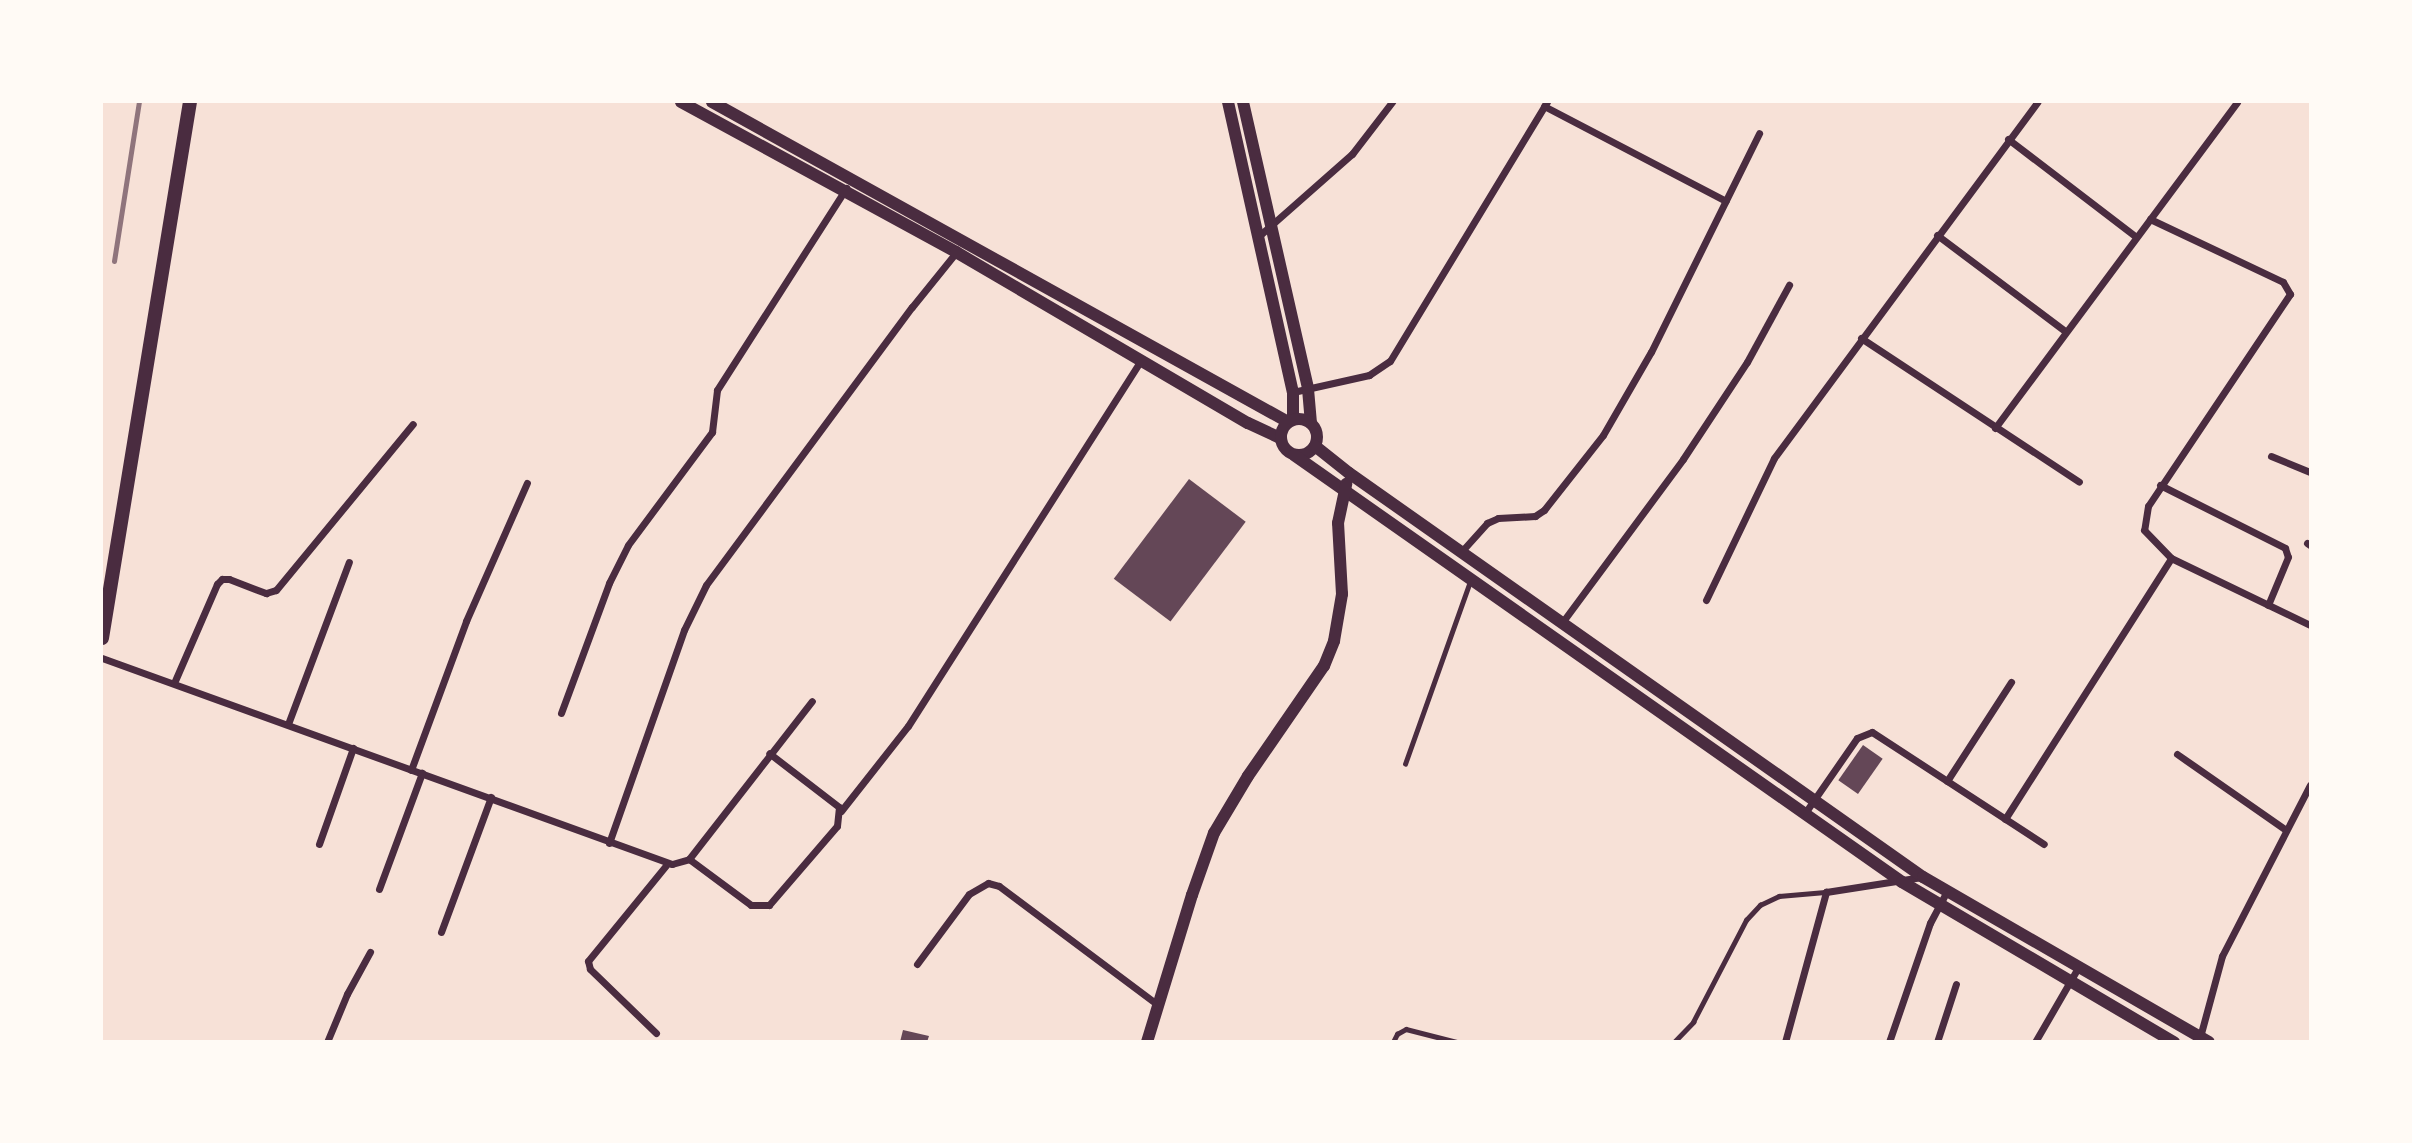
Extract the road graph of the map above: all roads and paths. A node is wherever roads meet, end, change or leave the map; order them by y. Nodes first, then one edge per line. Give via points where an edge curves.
1 (190, 102) edge
2 (681, 102) edge
3 (712, 102) edge
4 (1228, 102) edge
5 (1242, 102) edge
6 (1392, 102) edge
7 (2038, 102) edge
8 (2237, 102) edge
9 (1545, 104) edge
10 (1759, 134) dead end
11 (2008, 139) junction
12 (852, 178) junction
13 (844, 191) junction
14 (1726, 201) junction
15 (2151, 219) junction
16 (1271, 225) junction
17 (1260, 235) junction
18 (1937, 235) junction
19 (2136, 237) junction
20 (965, 242) junction
21 (956, 252) junction
22 (1789, 285) dead end
23 (2066, 332) junction
24 (1861, 338) junction
25 (1140, 360) junction
26 (1308, 389) junction
27 (1293, 392) junction
28 (1290, 421) junction
29 (1311, 423) junction
30 (413, 424) dead end
31 (1995, 428) junction
32 (1280, 438) junction
33 (1315, 446) junction
34 (1294, 455) junction
35 (2271, 456) dead end
36 (2311, 472) edge
37 (1349, 473) junction
38 (2080, 482) dead end
39 (527, 483) dead end
40 (2160, 485) junction
41 (1344, 490) junction
42 (1461, 552) junction
43 (2171, 558) junction
44 (349, 562) dead end
45 (1471, 580) junction
46 (1706, 600) dead end
47 (2268, 605) junction
48 (1562, 624) junction
49 (2311, 625) edge
50 (102, 638) edge
51 (102, 658) edge
52 (2011, 682) dead end
53 (174, 683) junction
54 (812, 701) dead end
55 (561, 713) dead end
56 (288, 724) junction
57 (353, 748) junction
58 (769, 753) junction
59 (2178, 754) dead end
60 (1405, 764) dead end
61 (411, 770) junction
62 (422, 773) junction
63 (1947, 781) junction
64 (2311, 785) edge
65 (491, 797) junction
66 (1814, 798) junction
67 (841, 811) junction
68 (1805, 813) junction
69 (2005, 820) junction
70 (2286, 830) junction
71 (609, 843) junction
72 (319, 844) dead end
73 (2044, 845) dead end
74 (689, 859) junction
75 (667, 864) junction
76 (1923, 877) junction
77 (1902, 882) junction
78 (379, 889) dead end
79 (1947, 891) junction
80 (1826, 892) junction
81 (1939, 906) junction
82 (440, 932) dead end
83 (370, 952) dead end
84 (917, 964) dead end
85 (2079, 965) junction
86 (2071, 982) junction
87 (1956, 984) dead end
88 (1158, 1004) junction
89 (656, 1033) dead end
90 (2203, 1040) edge
91 (327, 1041) edge
92 (1147, 1041) edge
93 (1393, 1041) edge
94 (1457, 1041) edge
95 (1674, 1041) edge
96 (1785, 1041) edge
97 (1889, 1041) edge
98 (1937, 1041) edge
99 (2035, 1041) edge
100 (2174, 1041) edge

1 - 50 main road
2 - 13 street
3 - 12 street
4 - 17 street
5 - 16 street
6 - 16 street via 1352,154
7 - 11 street
8 - 15 street
9 - 14 street
9 - 26 street via 1390,361 1368,375
10 - 14 street
11 - 18 street
11 - 19 street
12 - 13 street
12 - 20 street
13 - 21 street
13 - 55 street via 716,390 712,432 628,545 609,583
14 - 42 street via 1651,352 1603,435 1555,500 1535,516 1487,523
15 - 19 street
15 - 40 street via 2283,282 2290,294
16 - 17 street
16 - 26 street
17 - 27 street
18 - 23 street
18 - 24 street
19 - 23 street
20 - 21 street
20 - 28 street
21 - 25 street
21 - 71 street via 706,585 684,630
22 - 48 street via 1747,362 1690,448
23 - 31 street
24 - 31 street
24 - 46 street via 1774,458
25 - 32 street
25 - 67 street via 908,726
26 - 27 street
26 - 29 street
27 - 28 street
28 - 29 street
28 - 32 street
29 - 33 street via 1317,434
30 - 53 street via 276,590 266,593 229,579 217,584
31 - 38 street
32 - 34 street via 1284,449
33 - 34 street via 1306,454
33 - 37 street
34 - 41 street
35 - 36 street
37 - 41 street
37 - 42 street
39 - 61 street via 466,621
40 - 43 street via 2148,506 2144,530
40 - 47 street via 2285,548 2288,557
41 - 45 street
41 - 88 street via 1338,523 1342,594 1334,641 1324,666 1214,833
42 - 48 street
43 - 47 street
43 - 69 street
44 - 56 street
45 - 60 lane
45 - 68 street
47 - 49 street
48 - 66 street
51 - 53 street
52 - 63 street
53 - 56 street
54 - 58 street
56 - 57 street
57 - 61 street
57 - 72 street
58 - 67 street
58 - 74 street
59 - 70 street
61 - 62 street
62 - 65 street
62 - 78 street
63 - 66 street via 1880,735 1865,733
63 - 69 street
64 - 70 street
65 - 71 street
65 - 82 street
66 - 68 street
66 - 76 street
67 - 74 street via 836,826 769,905 751,905
68 - 77 street
69 - 73 street
70 - 90 street via 2222,956
71 - 75 street
74 - 75 street
75 - 89 street via 588,961 590,969
76 - 77 street
76 - 79 street
77 - 80 street
77 - 81 street
79 - 81 street
79 - 85 street
80 - 95 lane via 1779,896 1760,905 1746,920 1693,1022
80 - 96 street
81 - 86 street
81 - 97 street
83 - 91 street
84 - 88 street via 969,894 988,883 999,886
85 - 86 street
85 - 90 street
86 - 99 street
86 - 100 street
87 - 98 street
88 - 92 street
93 - 94 lane via 1406,1029

